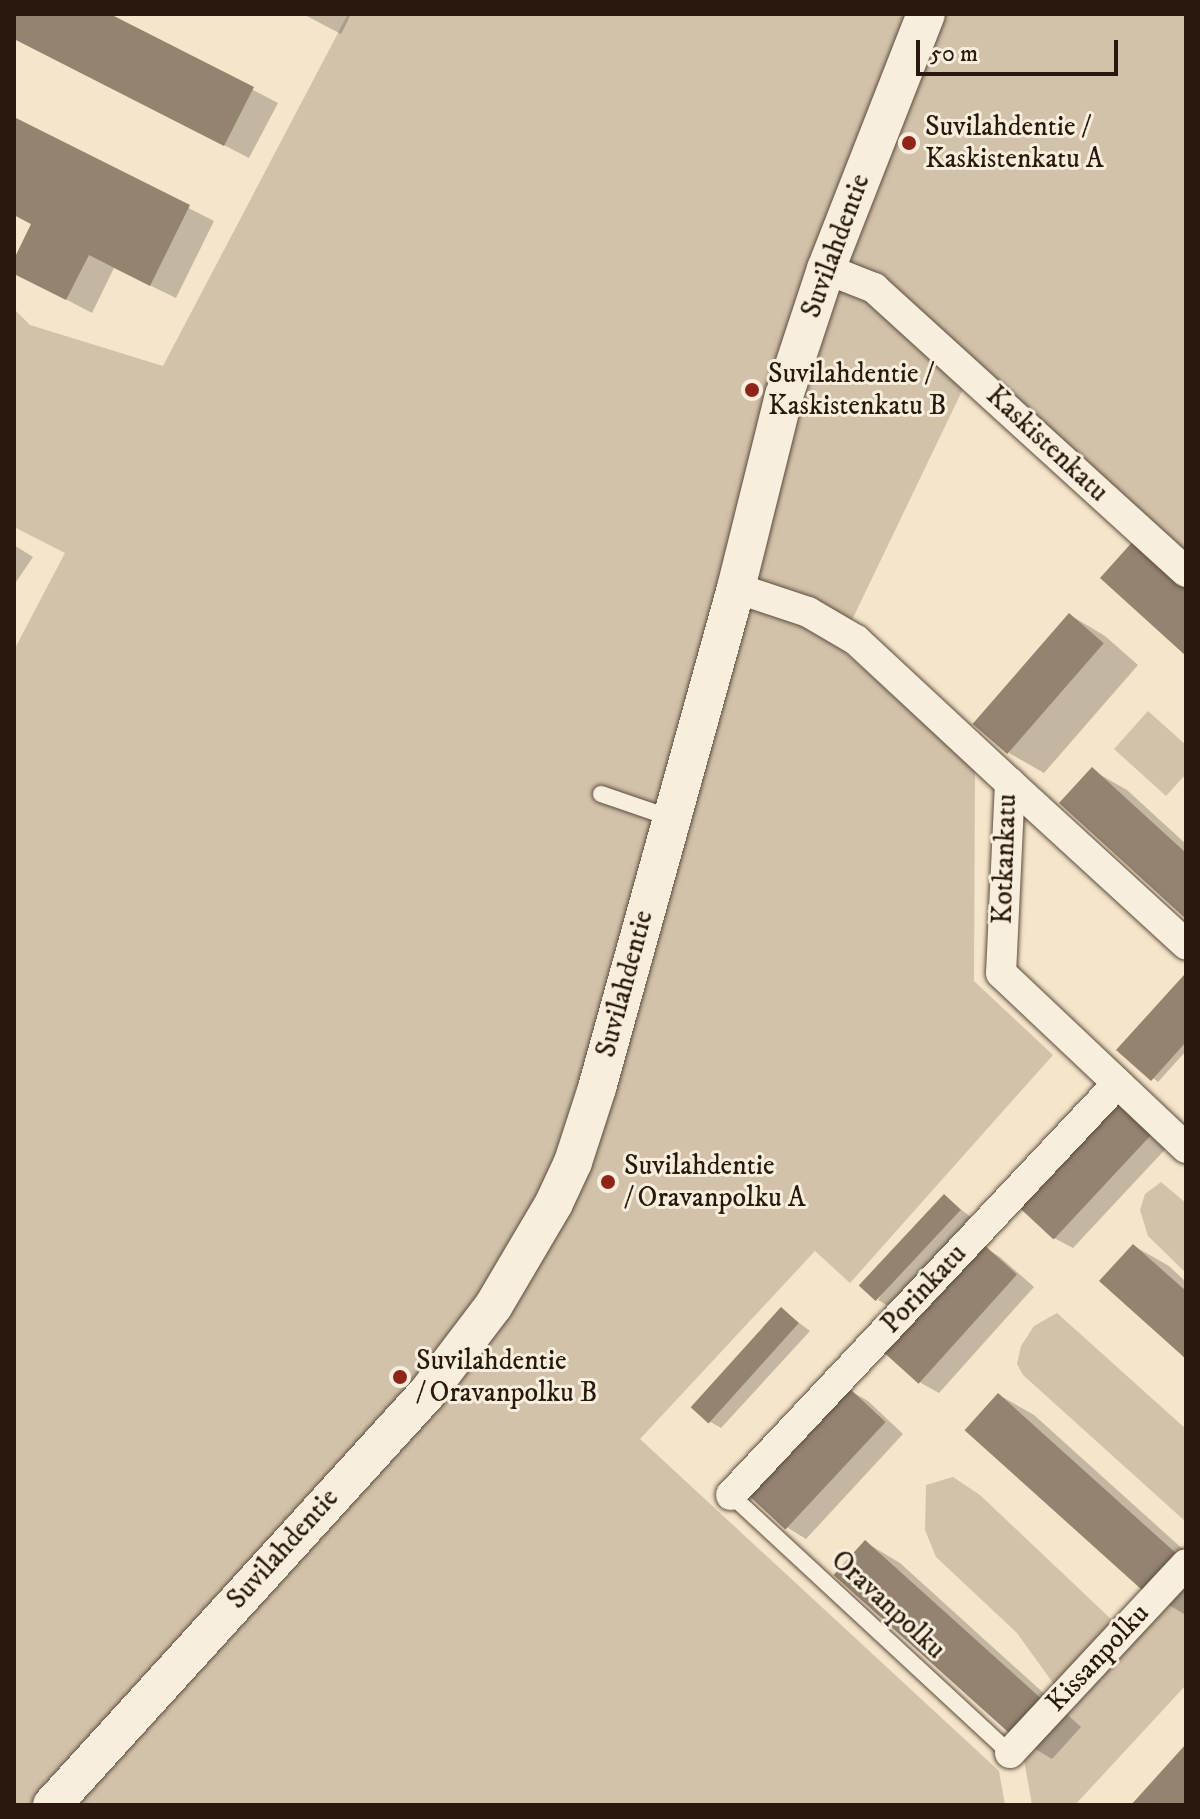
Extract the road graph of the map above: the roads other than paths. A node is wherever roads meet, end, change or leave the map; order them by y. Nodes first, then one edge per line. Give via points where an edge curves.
1 (926, 14) edge
2 (826, 269) junction
3 (1186, 572) edge
4 (736, 588) junction
5 (1010, 783) junction
6 (601, 794) dead end
7 (671, 818) junction
8 (1186, 944) edge
9 (1118, 1083) junction
10 (1186, 1148) edge
11 (731, 1495) joint
12 (1186, 1564) edge
13 (1010, 1753) joint
14 (52, 1805) edge

1 - 2 street, Suvilahdentie
2 - 3 street, Kaskistenkatu via 874,288
2 - 4 street, Suvilahdentie via 784,396
4 - 5 street, Kotkankatu via 808,612 856,640
4 - 7 street, Suvilahdentie
5 - 8 street
5 - 9 street, Kotkankatu via 1001,973
6 - 7 lane
7 - 14 street, Suvilahdentie via 573,1162 527,1254 428,1392
9 - 10 street, Kotkankatu
9 - 11 street, Porinkatu
11 - 13 lane, Oravanpolku
12 - 13 street, Kissanpolku

